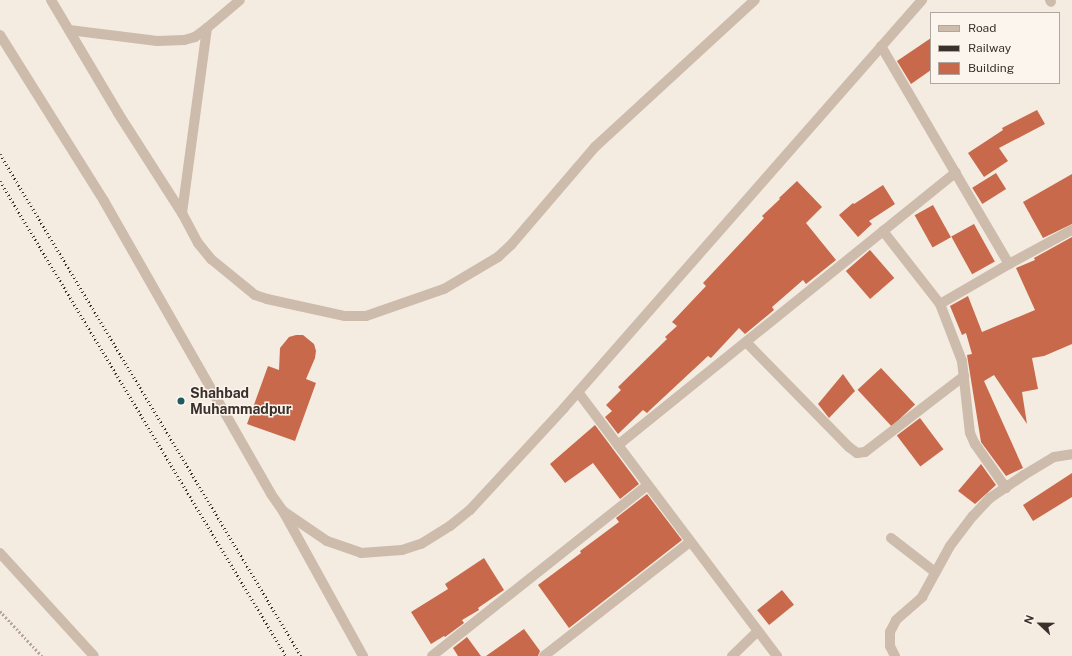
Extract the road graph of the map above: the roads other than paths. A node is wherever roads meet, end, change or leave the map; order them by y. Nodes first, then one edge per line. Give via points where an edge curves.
1 (51, 0) edge
2 (240, 0) edge
3 (755, 0) edge
4 (922, 0) edge
5 (207, 28) junction
6 (69, 30) junction
7 (0, 35) edge
8 (881, 46) junction
9 (956, 172) junction
10 (182, 213) junction
11 (1072, 230) edge
12 (883, 231) junction
13 (1009, 264) junction
14 (940, 304) junction
15 (746, 342) junction
16 (964, 376) junction
17 (578, 392) junction
18 (618, 446) junction
19 (1072, 454) edge
20 (648, 485) junction
21 (1006, 488) junction
22 (283, 511) junction
23 (891, 538) dead end
24 (690, 542) junction
25 (0, 553) edge
26 (936, 572) junction
27 (758, 631) junction
28 (94, 656) edge
29 (363, 656) edge
30 (432, 656) edge
31 (544, 656) edge
32 (732, 656) edge
33 (777, 656) edge
34 (895, 656) edge

1 - 6 street
2 - 5 street
3 - 10 street via 595,146 498,257 444,289 366,316 345,316 267,299 246,289 212,259 198,243
4 - 8 street
5 - 6 street via 195,37 171,42
5 - 10 street
6 - 10 street
7 - 22 street via 104,201
8 - 9 street
8 - 17 street
9 - 12 street
9 - 13 street
11 - 13 street
12 - 14 street
12 - 15 street
13 - 14 street
14 - 16 street via 962,361
15 - 16 street via 857,453 865,452
15 - 18 street
16 - 21 street via 970,433
17 - 18 street
17 - 22 street via 470,510 421,544 402,550 361,553 327,540
18 - 20 street
19 - 21 street via 1054,457
20 - 24 street
20 - 30 street
21 - 26 street via 990,498 973,516 950,546
22 - 29 street
23 - 26 street
24 - 27 street
24 - 31 street
25 - 28 street
26 - 34 street via 922,597 896,620 890,632 890,646
27 - 32 street
27 - 33 street

